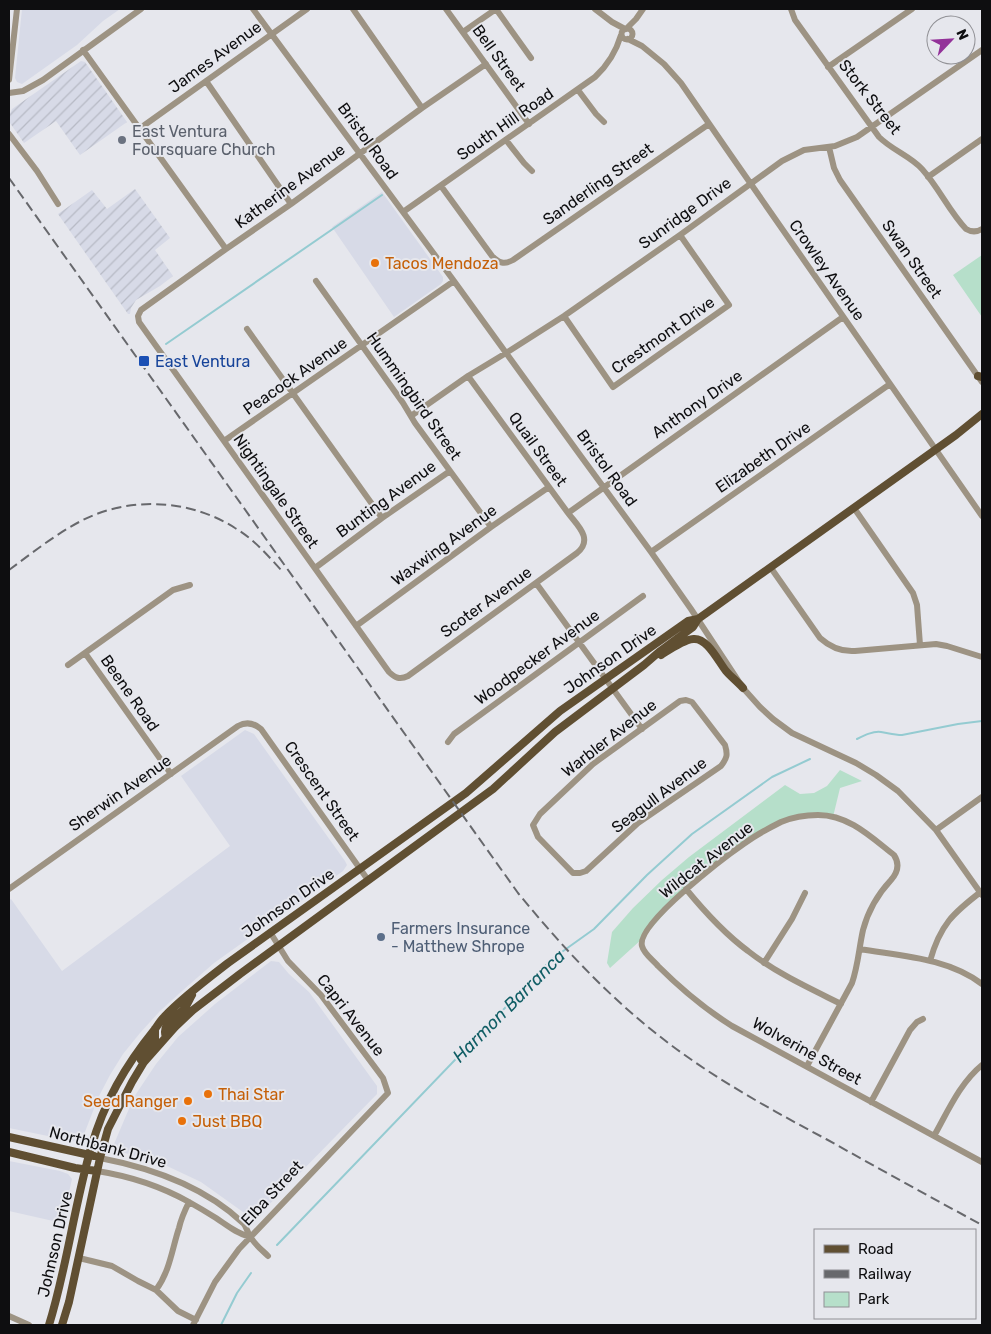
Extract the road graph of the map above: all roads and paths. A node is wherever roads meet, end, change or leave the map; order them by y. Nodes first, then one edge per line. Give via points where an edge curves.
1 (17, 9) edge
2 (142, 9) edge
3 (253, 9) edge
4 (307, 9) edge
5 (353, 9) edge
6 (446, 9) edge
7 (595, 9) edge
8 (643, 9) edge
9 (791, 9) edge
10 (912, 9) edge
11 (463, 32) junction
12 (272, 34) junction
13 (627, 34) junction
14 (83, 50) junction
15 (982, 50) edge
16 (531, 58) dead end
17 (486, 64) junction
18 (828, 67) junction
19 (9, 80) edge
20 (206, 81) junction
21 (578, 90) junction
22 (9, 93) edge
23 (422, 108) junction
24 (604, 122) dead end
25 (529, 124) junction
26 (709, 124) junction
27 (871, 127) junction
28 (139, 129) junction
29 (9, 134) edge
30 (982, 139) edge
31 (506, 140) junction
32 (829, 146) junction
33 (360, 153) junction
34 (532, 171) dead end
35 (928, 177) junction
36 (750, 183) junction
37 (441, 186) junction
38 (58, 204) dead end
39 (291, 204) junction
40 (403, 212) junction
41 (981, 230) edge
42 (680, 235) junction
43 (226, 249) junction
44 (316, 281) dead end
45 (454, 281) junction
46 (138, 316) joint
47 (564, 316) junction
48 (843, 317) junction
49 (247, 329) dead end
50 (362, 345) junction
51 (506, 353) junction
52 (468, 376) junction
53 (981, 378) edge
54 (890, 384) junction
55 (293, 393) junction
56 (982, 414) edge
57 (411, 416) junction
58 (224, 441) junction
59 (936, 449) junction
60 (450, 471) junction
61 (549, 487) junction
62 (604, 487) junction
63 (854, 508) junction
64 (568, 513) junction
65 (982, 516) edge
66 (382, 518) junction
67 (491, 527) junction
68 (585, 540) joint
69 (651, 552) junction
70 (314, 568) junction
71 (771, 568) junction
72 (536, 582) junction
73 (190, 585) dead end
74 (643, 596) dead end
75 (698, 619) junction
76 (356, 626) junction
77 (580, 643) junction
78 (920, 645) junction
79 (85, 653) junction
80 (982, 657) edge
81 (68, 665) dead end
82 (644, 665) junction
83 (397, 678) joint
84 (606, 679) junction
85 (613, 688) junction
86 (743, 688) junction
87 (249, 723) joint
88 (642, 729) junction
89 (448, 742) dead end
90 (727, 754) joint
91 (171, 774) junction
92 (982, 797) edge
93 (936, 830) junction
94 (360, 870) junction
95 (580, 873) joint
96 (368, 880) junction
97 (9, 889) edge
98 (686, 889) junction
99 (805, 893) dead end
100 (982, 893) edge
101 (270, 932) junction
102 (642, 939) joint
103 (278, 945) junction
104 (860, 949) junction
105 (930, 961) junction
106 (764, 963) junction
107 (982, 984) edge
108 (195, 989) junction
109 (841, 1004) junction
110 (923, 1019) dead end
111 (155, 1029) junction
112 (166, 1037) junction
113 (982, 1065) edge
114 (807, 1066) junction
115 (132, 1082) junction
116 (388, 1093) joint
117 (871, 1102) junction
118 (934, 1136) junction
119 (9, 1137) edge
120 (9, 1152) edge
121 (89, 1155) junction
122 (100, 1158) junction
123 (982, 1162) edge
124 (85, 1170) junction
125 (97, 1171) junction
126 (189, 1202) junction
127 (250, 1237) junction
128 (268, 1256) dead end
129 (79, 1258) junction
130 (156, 1290) junction
131 (9, 1316) edge
132 (195, 1322) edge
133 (29, 1325) edge
134 (49, 1325) edge
135 (62, 1325) edge

1 - 19 street
2 - 14 street
3 - 12 street, Bristol Road
4 - 12 street, James Avenue
5 - 23 street
6 - 11 street, Bell Street
7 - 13 street
8 - 13 street, South Hill Road
9 - 18 street, Stork Street via 792,16
10 - 18 street
11 - 16 street via 496,9
11 - 17 street, Bell Street
12 - 20 street, James Avenue
12 - 33 street, Bristol Road
13 - 21 street, South Hill Road via 602,71
13 - 26 street, Crowley Avenue via 673,73
14 - 22 street via 42,80 23,91
14 - 28 street
15 - 27 street, Sunridge Drive
17 - 23 street, Katherine Avenue
17 - 25 street, Bell Street
18 - 27 street, Stork Street
20 - 28 street, James Avenue
20 - 39 street
21 - 24 street
21 - 25 street, South Hill Road
23 - 33 street, Katherine Avenue
25 - 31 street, South Hill Road
26 - 36 street, Crowley Avenue
26 - 37 street, Sanderling Street via 514,260 502,264 492,256
27 - 32 street, Sunridge Drive via 850,141
27 - 35 street, Stork Street via 884,142 912,160
28 - 43 street
29 - 38 street
30 - 35 street
31 - 34 street
31 - 37 street, South Hill Road
32 - 36 street, Sunridge Drive via 795,154
32 - 53 street, Swan Street via 840,180
33 - 39 street, Katherine Avenue
33 - 40 street, Bristol Road
35 - 41 street, Stork Street via 966,229
36 - 42 street, Sunridge Drive
36 - 48 street, Crowley Avenue
37 - 40 street, South Hill Road
39 - 43 street, Katherine Avenue
40 - 45 street, Bristol Road
42 - 47 street, Sunridge Drive
42 - 47 street, Crestmont Drive via 729,305 613,387
43 - 46 street, Katherine Avenue via 141,310
44 - 50 street, Hummingbird Street
45 - 50 street, Peacock Avenue
45 - 51 street, Bristol Road
46 - 58 street, Nightingale Street via 139,322
47 - 51 street, Sunridge Drive
48 - 54 street, Crowley Avenue
48 - 62 street, Anthony Drive
49 - 55 street
50 - 55 street, Peacock Avenue
50 - 57 street, Hummingbird Street
51 - 52 street, Sunridge Drive
51 - 62 street, Bristol Road
52 - 57 street, Sunridge Drive
52 - 61 street, Quail Street
54 - 59 street, Crowley Avenue
54 - 69 street, Elizabeth Drive
55 - 58 street, Peacock Avenue
55 - 66 street
56 - 59 main road, Johnson Drive
57 - 60 street, Hummingbird Street
58 - 70 street, Nightingale Street
59 - 63 main road, Johnson Drive
59 - 65 street, Crowley Avenue
60 - 66 street, Bunting Avenue
60 - 67 street, Hummingbird Street
61 - 64 street, Quail Street
61 - 67 street, Waxwing Avenue
62 - 64 street, Anthony Drive
62 - 69 street, Bristol Road
63 - 71 main road, Johnson Drive
63 - 78 street via 913,593
64 - 68 street, Quail Street
66 - 70 street, Bunting Avenue
67 - 76 street, Waxwing Avenue
68 - 72 street, Scoter Avenue via 581,550
69 - 75 street, Bristol Road
70 - 76 street, Nightingale Street
71 - 75 main road, Johnson Drive
71 - 78 street via 820,638 831,646 849,652
72 - 77 street
72 - 83 street, Scoter Avenue via 408,676
73 - 79 street, Beene Road via 173,590
74 - 77 street, Woodpecker Avenue
75 - 82 main road, Johnson Drive via 693,627
75 - 84 main road, Johnson Drive via 688,621
75 - 86 street, Bristol Road
76 - 83 street, Nightingale Street via 389,672
77 - 84 street
77 - 89 street, Woodpecker Avenue via 454,734
78 - 80 street via 942,644
79 - 81 street, Beene Road
79 - 91 street, Beene Road
82 - 85 main road, Johnson Drive
82 - 86 main road via 696,638 707,644
84 - 85 street
84 - 94 main road, Johnson Drive via 551,718 466,793
85 - 88 street
85 - 96 main road, Johnson Drive via 555,732 493,789
86 - 93 street, Bristol Road via 773,719 792,733 856,763 898,791
87 - 91 street, Sherwin Avenue via 238,726
87 - 94 street, Crescent Street via 261,729
88 - 90 street, Warbler Avenue via 686,700 692,702 725,745
88 - 95 street, Warbler Avenue via 593,764 540,814 533,825 538,837 573,873
90 - 95 street, Seagull Avenue via 721,766 638,823 586,872
91 - 97 street, Sherwin Avenue
92 - 93 street
93 - 100 street, Bristol Road
94 - 96 street, Crescent Street
94 - 101 main road, Johnson Drive
96 - 103 main road, Johnson Drive
98 - 102 street, Wildcat Avenue
98 - 104 street, Wildcat Avenue via 750,839 781,822 821,815 842,819 894,855 898,868 871,908
98 - 106 street via 725,932
99 - 106 street
100 - 105 street via 961,907 947,922
101 - 103 street, Capri Avenue
101 - 108 main road, Johnson Drive
102 - 114 street, Wolverine Street via 647,954 692,998 732,1026
103 - 112 main road, Johnson Drive via 193,1010
103 - 116 street, Capri Avenue via 293,967 321,995 383,1078
104 - 105 street
104 - 109 street via 855,976
105 - 107 street via 962,971
106 - 109 street
108 - 111 main road, Johnson Drive
108 - 112 main road via 184,1008 166,1026
109 - 114 street
110 - 117 street via 910,1030
111 - 115 main road via 155,1040 142,1057
111 - 121 main road, Johnson Drive via 114,1088
112 - 115 main road, Johnson Drive
113 - 118 street via 962,1087
114 - 117 street, Wolverine Street
115 - 122 main road, Johnson Drive via 108,1130
116 - 127 street, Elba Street
117 - 118 street, Wolverine Street
118 - 123 street, Wolverine Street
119 - 121 main road, Northbank Drive
120 - 124 main road, Northbank Drive
121 - 122 main road, Northbank Drive
121 - 124 main road, Johnson Drive
122 - 125 main road, Johnson Drive
122 - 127 street, Northbank Drive via 138,1166 201,1192 245,1225
124 - 125 main road, Northbank Drive
124 - 134 main road, Johnson Drive
125 - 126 street, Northbank Drive via 137,1180
125 - 129 main road, Johnson Drive
126 - 127 street, Northbank Drive via 238,1234
126 - 130 street via 168,1269
127 - 128 street
127 - 132 street, Elba Street via 227,1263
129 - 130 street via 112,1266
129 - 135 main road, Johnson Drive
130 - 132 street
131 - 133 street

